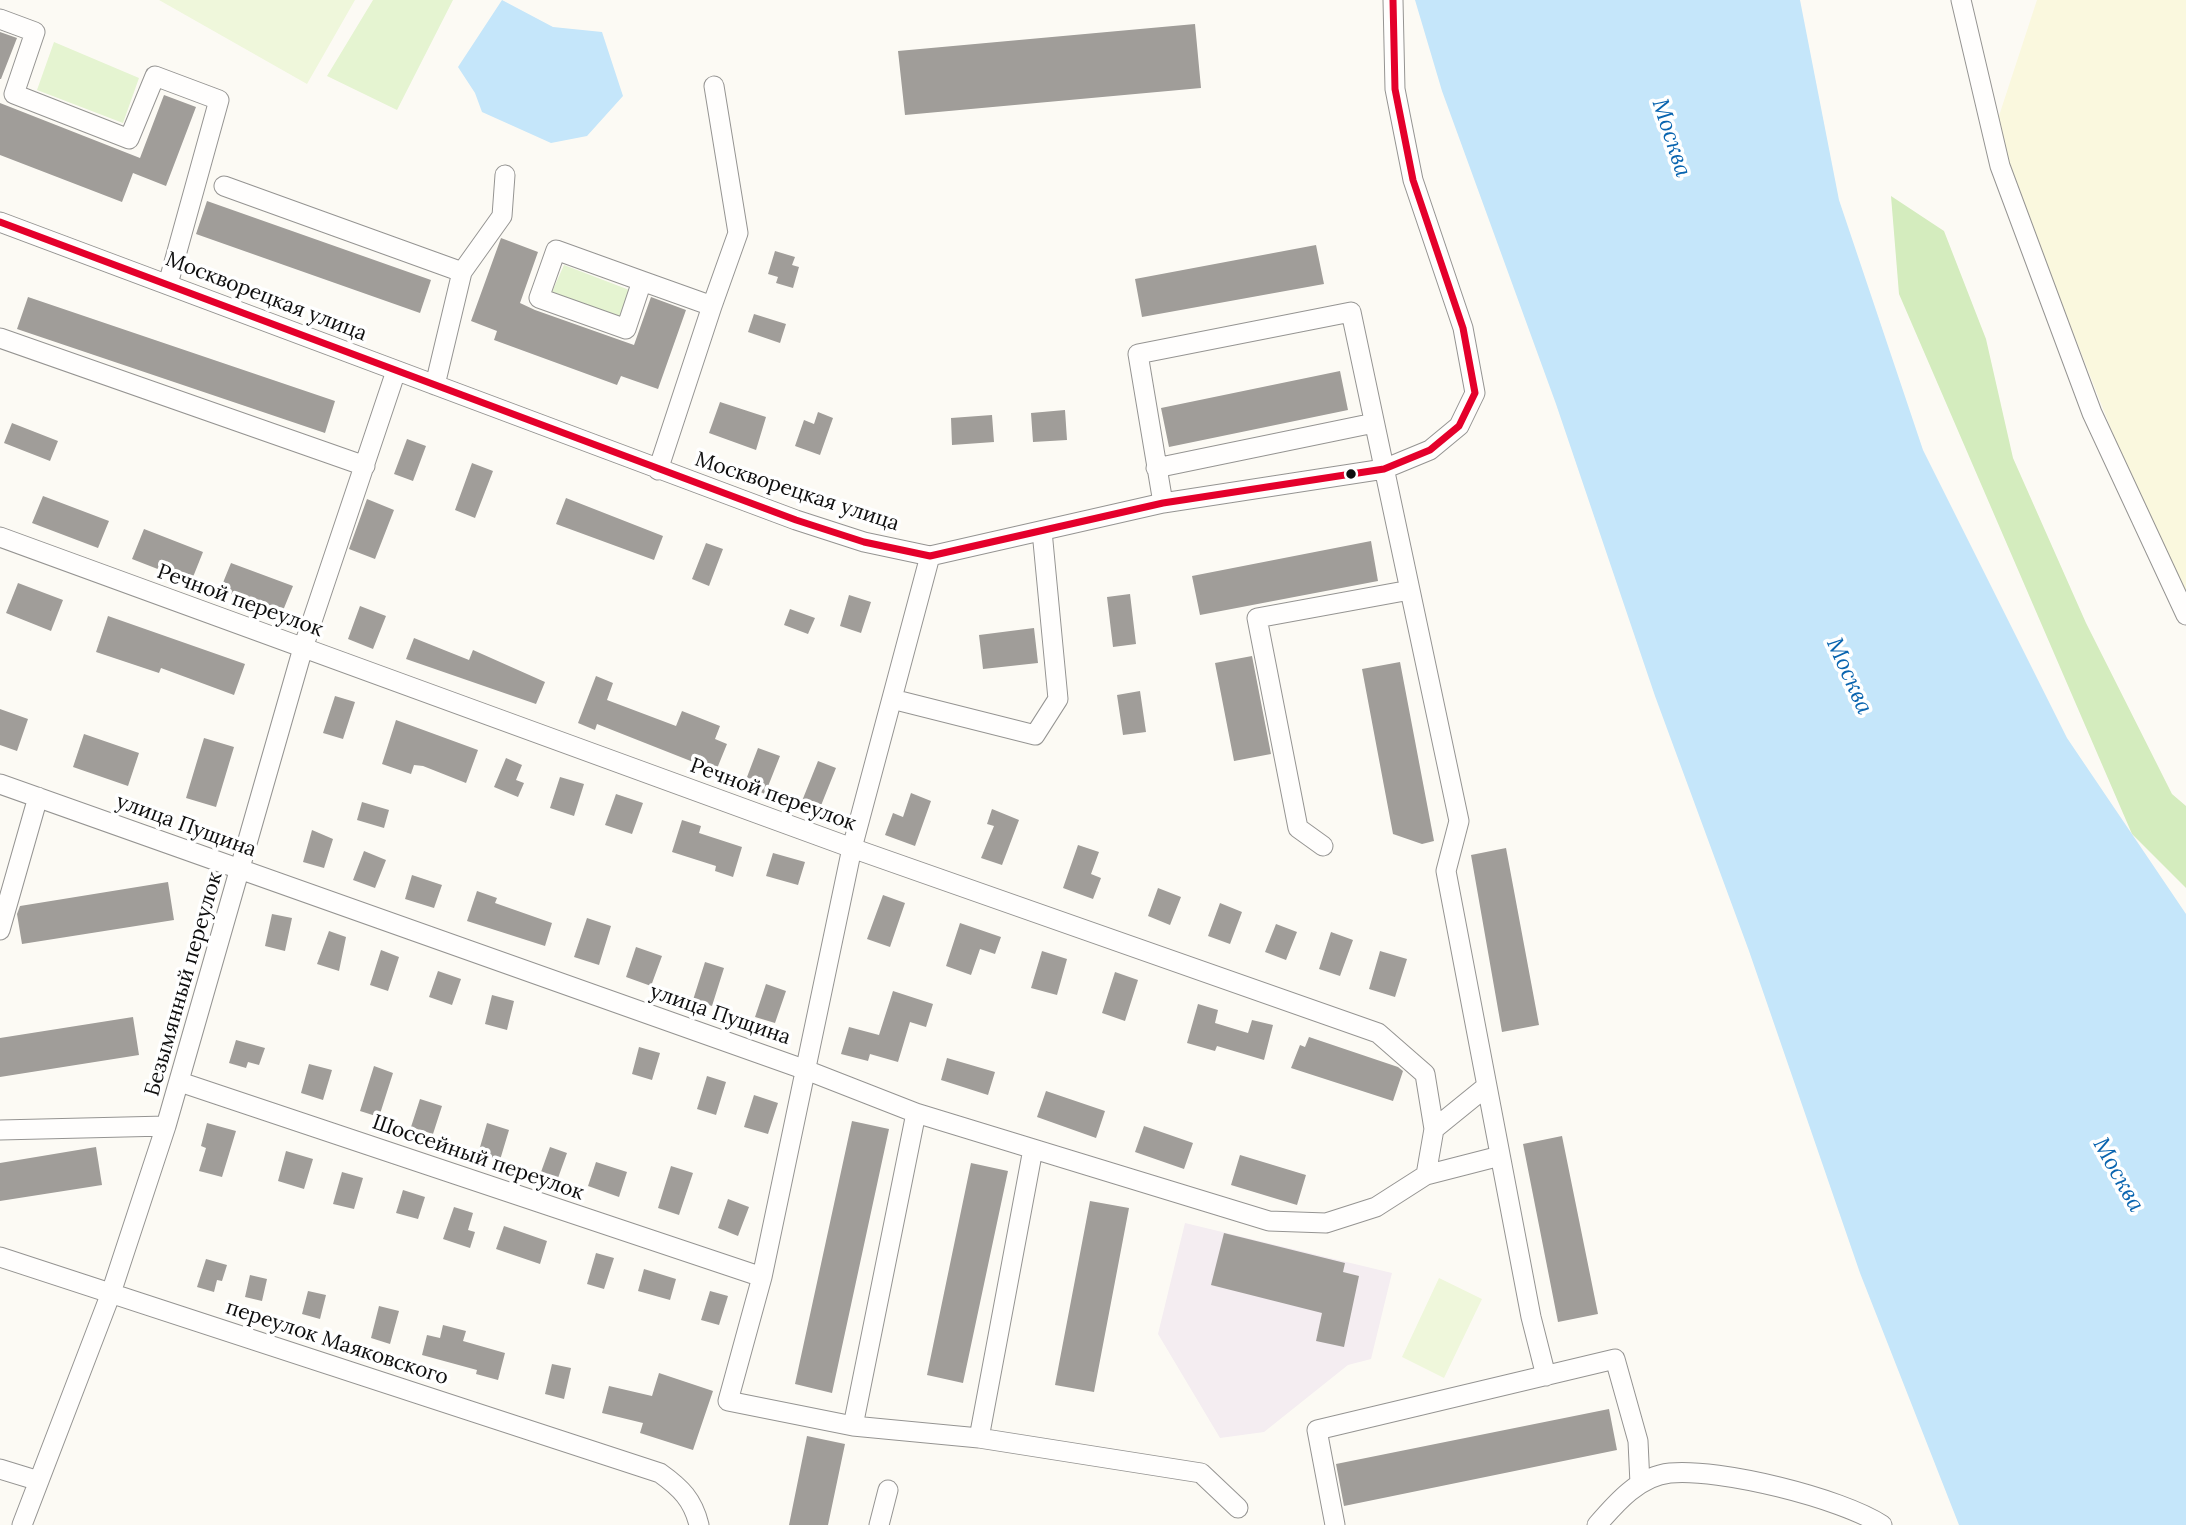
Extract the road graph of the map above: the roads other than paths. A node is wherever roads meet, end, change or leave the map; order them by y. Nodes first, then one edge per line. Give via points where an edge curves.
1 (1393, 0) edge
2 (1961, 0) edge
3 (0, 19) edge
4 (714, 86) dead end
5 (505, 176) dead end
6 (223, 186) dead end
7 (0, 222) edge
8 (462, 272) junction
9 (642, 281) junction
10 (168, 284) junction
11 (712, 306) junction
12 (0, 338) edge
13 (396, 371) junction
14 (435, 385) junction
15 (1374, 423) junction
16 (365, 466) junction
17 (1156, 468) junction
18 (1384, 469) junction
19 (658, 470) junction
20 (1163, 503) junction
21 (1042, 531) junction
22 (0, 537) edge
23 (930, 556) junction
24 (1410, 590) junction
25 (2186, 615) edge
26 (303, 648) junction
27 (892, 699) junction
28 (0, 784) edge
29 (38, 797) junction
30 (1323, 846) dead end
31 (852, 848) junction
32 (241, 870) junction
33 (0, 929) edge
34 (806, 1070) junction
35 (180, 1082) junction
36 (1487, 1086) junction
37 (916, 1113) junction
38 (166, 1126) junction
39 (1434, 1129) junction
40 (0, 1130) edge
41 (1034, 1149) junction
42 (1500, 1156) junction
43 (1426, 1175) junction
44 (0, 1257) edge
45 (762, 1277) junction
46 (111, 1293) junction
47 (1546, 1376) junction
48 (853, 1426) junction
49 (979, 1438) junction
50 (0, 1469) edge
51 (39, 1481) junction
52 (1640, 1484) junction
53 (888, 1490) dead end
54 (1238, 1508) dead end
55 (22, 1525) edge
56 (699, 1525) edge
57 (879, 1525) edge
58 (1335, 1525) edge
59 (1598, 1525) edge
60 (1882, 1525) edge

1 - 18 street, Москворецкая улица via 1395,89 1413,180 1463,328 1475,393 1459,426 1430,450
2 - 25 street via 2000,166 2092,413
3 - 10 street via 35,32 14,94 129,139 155,76 219,100
4 - 11 street via 738,233
5 - 8 street via 502,216
6 - 8 street
7 - 10 street, Москворецкая улица
8 - 14 street
9 - 9 street via 626,328 539,298 556,250
9 - 11 street
10 - 13 street, Москворецкая улица
11 - 19 street
12 - 16 street
13 - 14 street, Москворецкая улица
13 - 16 street, Безымянный переулок
14 - 19 street, Москворецкая улица
15 - 17 street
15 - 17 street via 1351,312 1138,354
15 - 18 street
16 - 26 street, Безымянный переулок
17 - 20 street
18 - 20 street, Москворецкая улица
18 - 24 street
19 - 23 street, Москворецкая улица via 864,542
20 - 21 street, Москворецкая улица
21 - 23 street, Москворецкая улица
21 - 27 street via 1058,699 1035,735
22 - 26 street, Речной переулок
23 - 27 street
24 - 30 street via 1257,618 1298,828
24 - 36 street via 1459,821 1446,871
26 - 31 street, Речной переулок
26 - 32 street, Безымянный переулок
27 - 31 street
28 - 29 street, улица Пущина
29 - 32 street, улица Пущина
29 - 33 street
31 - 34 street
31 - 39 street, Речной переулок via 1378,1033 1425,1074
32 - 34 street, улица Пущина
32 - 35 street, Безымянный переулок
34 - 37 street, улица Пущина
34 - 45 street
35 - 38 street, Безымянный переулок
35 - 45 street, Шоссейный переулок
36 - 39 street
36 - 42 street
37 - 41 street, улица Пущина
37 - 48 street
38 - 40 street
38 - 46 street, Безымянный переулок
39 - 43 street, Речной переулок
41 - 43 street, улица Пущина via 1269,1221 1326,1223 1376,1208
41 - 49 street
42 - 43 street, улица Пущина
42 - 47 street
44 - 46 street, переулок Маяковского
45 - 48 street via 728,1401
46 - 51 street, Безымянный переулок
46 - 56 street, переулок Маяковского via 660,1473 680,1487 694,1506
47 - 52 street via 1615,1359 1638,1441
47 - 58 street via 1317,1430
48 - 49 street
49 - 54 street via 1201,1473
50 - 51 street
51 - 55 street, Безымянный переулок
52 - 59 street
52 - 60 street via 1669,1473 1722,1478 1823,1497
53 - 57 street

